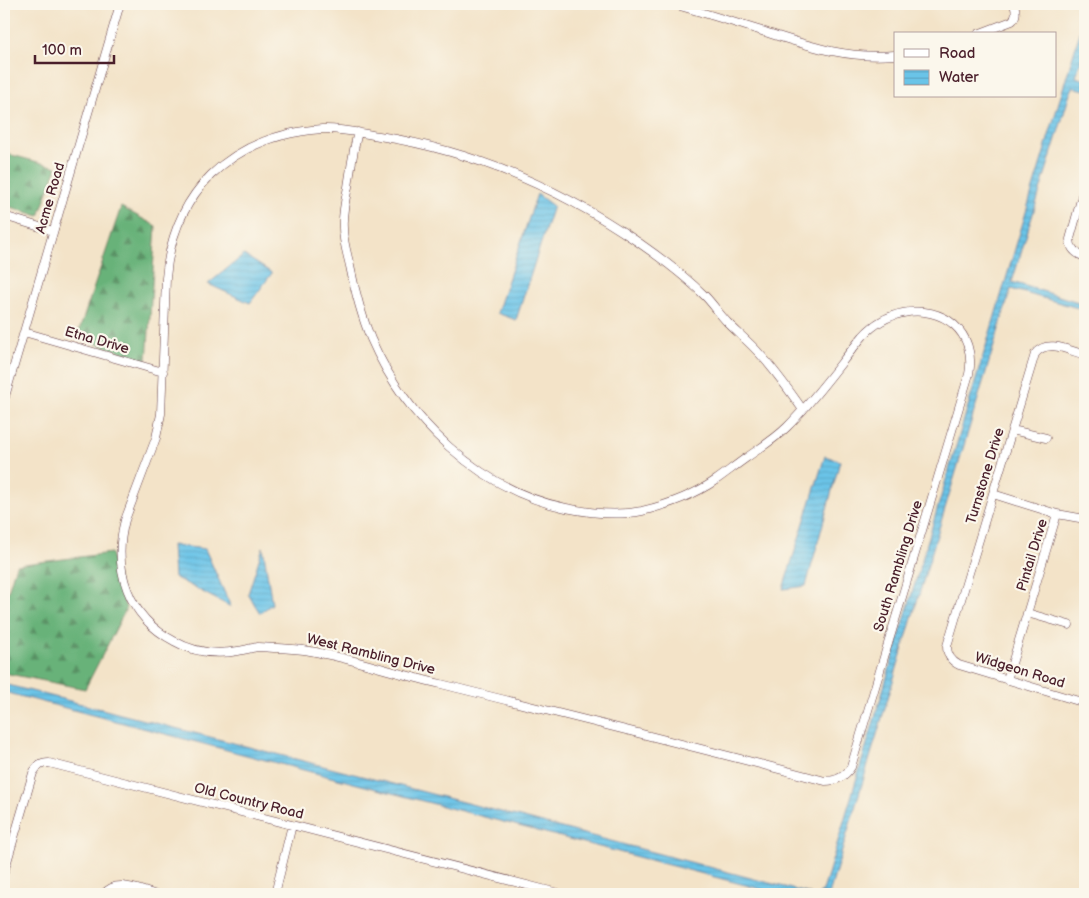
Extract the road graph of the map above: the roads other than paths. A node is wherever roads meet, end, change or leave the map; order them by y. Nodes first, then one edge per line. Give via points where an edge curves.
1 (120, 4) edge
2 (673, 4) edge
3 (1014, 4) edge
4 (984, 32) edge
5 (894, 55) edge
6 (358, 132) junction
7 (1085, 186) edge
8 (4, 216) edge
9 (53, 231) junction
10 (1085, 257) edge
11 (24, 332) junction
12 (1085, 355) edge
13 (163, 372) junction
14 (4, 400) edge
15 (803, 410) junction
16 (1012, 430) junction
17 (1046, 438) dead end
18 (993, 494) junction
19 (1057, 514) junction
20 (1085, 519) edge
21 (1027, 613) junction
22 (1069, 625) dead end
23 (950, 658) joint
24 (1007, 680) junction
25 (1085, 703) edge
26 (820, 780) joint
27 (292, 825) junction
28 (4, 872) edge
29 (104, 894) edge
30 (154, 894) edge
31 (274, 894) edge
32 (562, 894) edge

1 - 9 street, Acme Road
2 - 5 street via 827,51 860,56
3 - 4 street via 1014,19
6 - 13 street, West Rambling Drive via 323,129 253,145 218,168 197,191 181,218 168,257
6 - 15 street, West Rambling Drive via 425,145 478,160 592,212 669,265 704,295 757,351
6 - 15 street via 342,228 364,321 389,374 414,410 452,450 500,484 558,507 591,512 639,511 690,495 715,481 769,443
7 - 10 street via 1070,243 1073,250
8 - 9 street
9 - 11 street, Acme Road
11 - 13 street, Etna Drive
11 - 14 street, Acme Road
12 - 16 street, Turnstone Drive via 1052,345 1038,351
13 - 26 street, West Rambling Drive via 160,424 125,520 120,562 133,602 145,619 164,635 205,652 256,647 310,650
15 - 26 street, South Rambling Drive via 863,336 885,319 912,312 935,314 952,323 969,347 969,374 852,763 840,778
16 - 17 street
16 - 18 street, Turnstone Drive
18 - 19 street
18 - 23 street, Turnstone Drive via 947,646
19 - 20 street
19 - 21 street, Pintail Drive
21 - 22 street
21 - 24 street, Pintail Drive
23 - 24 street, Widgeon Road via 959,665
24 - 25 street, Widgeon Road
27 - 28 street, Old Country Road via 49,762 38,766 33,773
27 - 31 street
27 - 32 street, Old Country Road
29 - 30 street via 111,887 119,886

